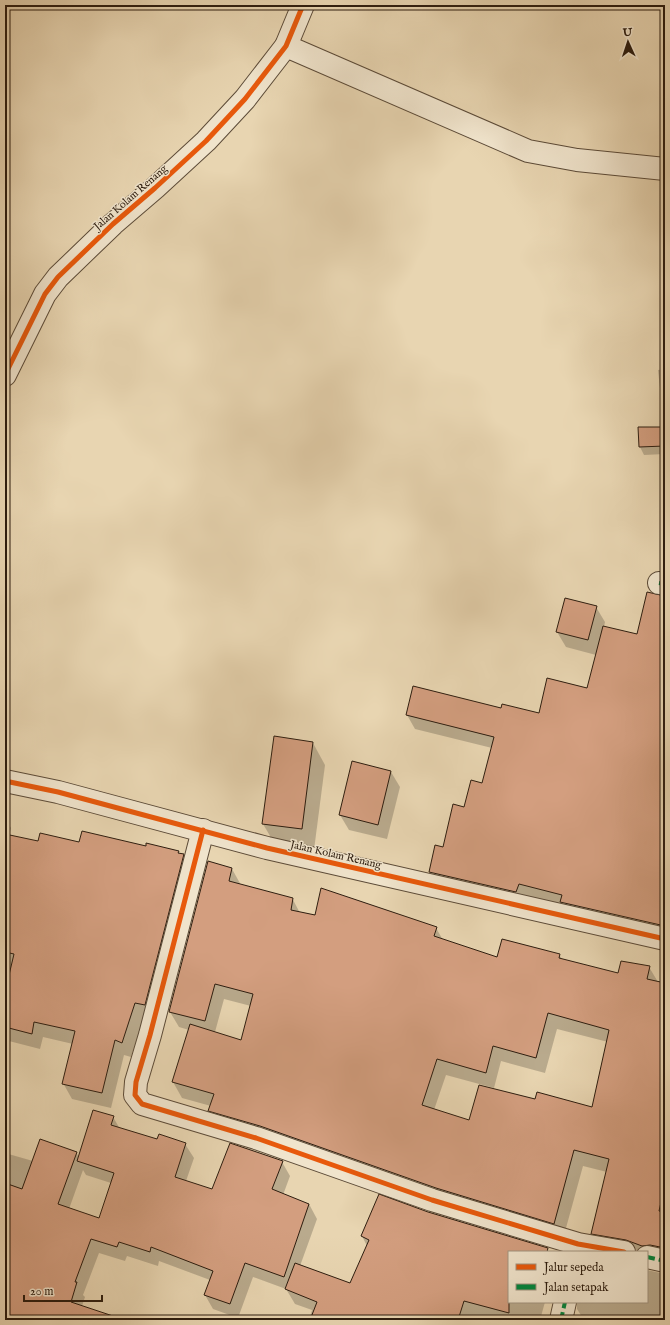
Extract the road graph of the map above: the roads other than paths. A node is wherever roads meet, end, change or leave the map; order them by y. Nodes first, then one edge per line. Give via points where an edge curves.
1 (303, 5) edge
2 (286, 46) junction
3 (665, 169) edge
4 (5, 375) edge
5 (5, 781) edge
6 (203, 830) junction
7 (665, 939) edge
8 (577, 1248) edge
9 (612, 1251) edge
10 (648, 1257) edge
11 (665, 1262) edge
12 (565, 1303) edge
13 (561, 1320) edge

1 - 2 street, Jalan Kolam Renang
2 - 3 street via 528,151 577,160
2 - 4 street, Jalan Kolam Renang via 245,99 206,141 58,277 45,294
5 - 6 street, Jalan Kolam Renang via 58,792
6 - 7 street, Jalan Kolam Renang via 267,848
6 - 8 street via 136,1082 135,1095 142,1104 256,1138
8 - 9 street
10 - 11 street
12 - 13 street

